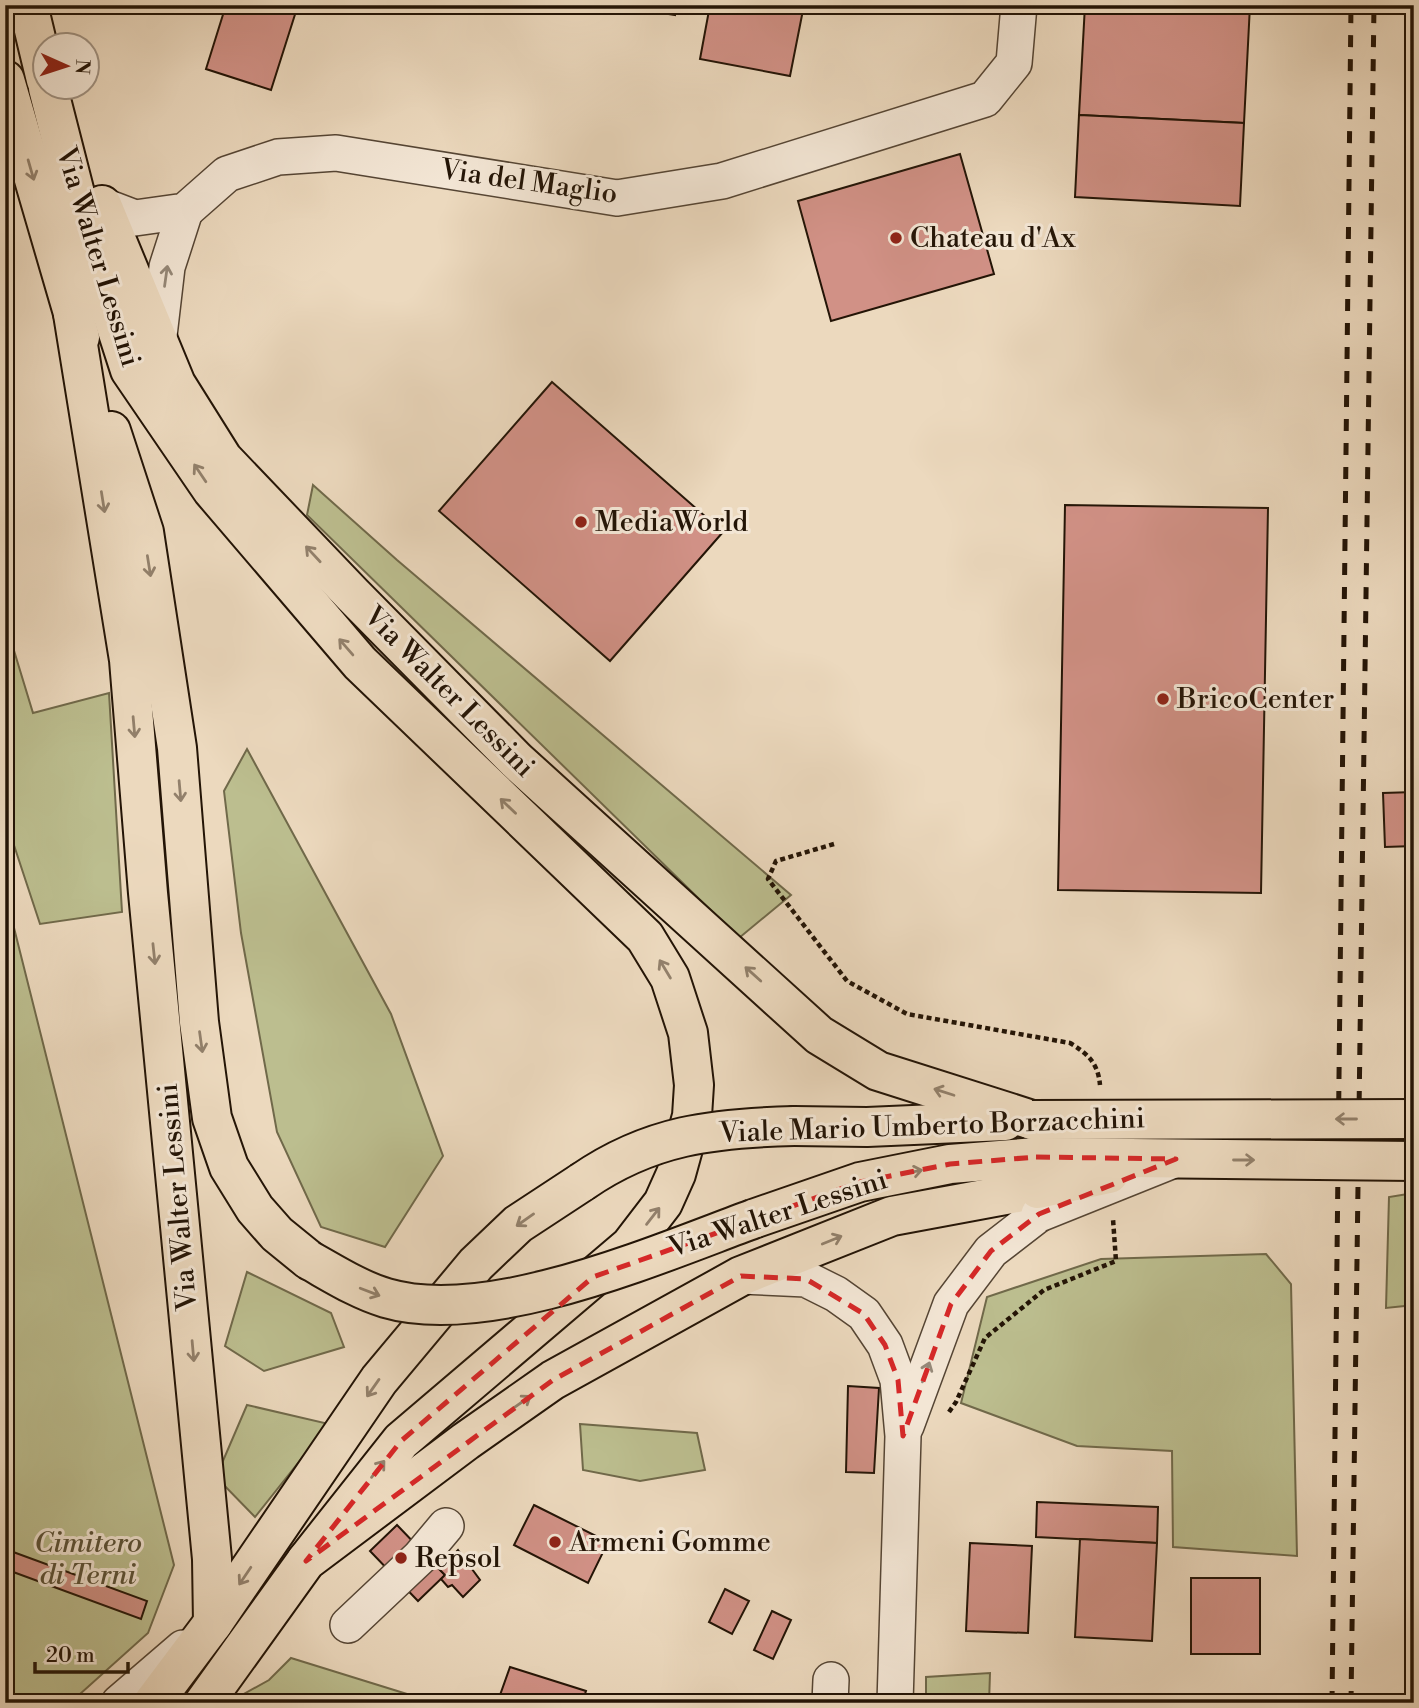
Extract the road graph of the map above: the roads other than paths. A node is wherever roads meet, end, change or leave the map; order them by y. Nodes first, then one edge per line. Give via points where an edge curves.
1 (28, 5) edge
2 (1019, 5) edge
3 (34, 32) edge
4 (5, 80) edge
5 (52, 102) edge
6 (56, 102) edge
7 (102, 205) junction
8 (185, 211) junction
9 (73, 314) junction
10 (158, 344) junction
11 (1414, 1119) edge
12 (1032, 1120) junction
13 (1414, 1161) edge
14 (1038, 1187) junction
15 (741, 1276) junction
16 (903, 1436) junction
17 (446, 1526) dead end
18 (306, 1561) junction
19 (213, 1623) junction
20 (348, 1625) dead end
21 (119, 1703) edge
22 (153, 1703) edge
23 (204, 1703) edge
24 (895, 1703) edge

1 - 3 main road, Via Walter Lessini
2 - 8 street, Via del Maglio via 1014,63 985,99 722,181 617,198 335,153 278,157 227,174
4 -> 9 main road, Via Walter Lessini
18 -> 5 main road, Via Walter Lessini via 401,1441 630,1246 663,1203 692,1116 688,1033 670,978 645,937 360,663 212,490 130,370 82,221
6 - 7 main road, Via Walter Lessini
7 - 8 street via 135,218
7 - 10 main road, Via Walter Lessini
10 -> 8 street via 167,267
9 -> 14 main road, Via Walter Lessini, bridge via 144,532 177,748 199,1023 212,1118 229,1167 277,1234 309,1260 357,1287 417,1304 465,1306 580,1281 860,1182 950,1164
9 -> 19 main road, Via Walter Lessini via 129,660 212,1559
12 -> 10 main road, Via Walter Lessini via 878,1071 820,1035 516,760 352,594 223,458 176,384
11 -> 12 main road, Viale Mario Umberto Borzacchini, bridge
12 -> 19 main road, Viale Mario Umberto Borzacchini, bridge via 722,1130 671,1140 614,1160 519,1224 476,1264 379,1380
14 -> 13 main road, Viale Mario Umberto Borzacchini, bridge via 1176,1159
15 -> 14 main road, Viale Mario Umberto Borzacchini via 892,1216
16 -> 14 street via 951,1304
15 - 16 street via 806,1279 864,1314 885,1345 898,1380
18 -> 15 main road, Viale Mario Umberto Borzacchini via 553,1380
16 - 24 street
17 - 20 street
18 - 23 main road, Viale Mario Umberto Borzacchini
19 - 21 street
19 - 22 main road, Viale Mario Umberto Borzacchini

